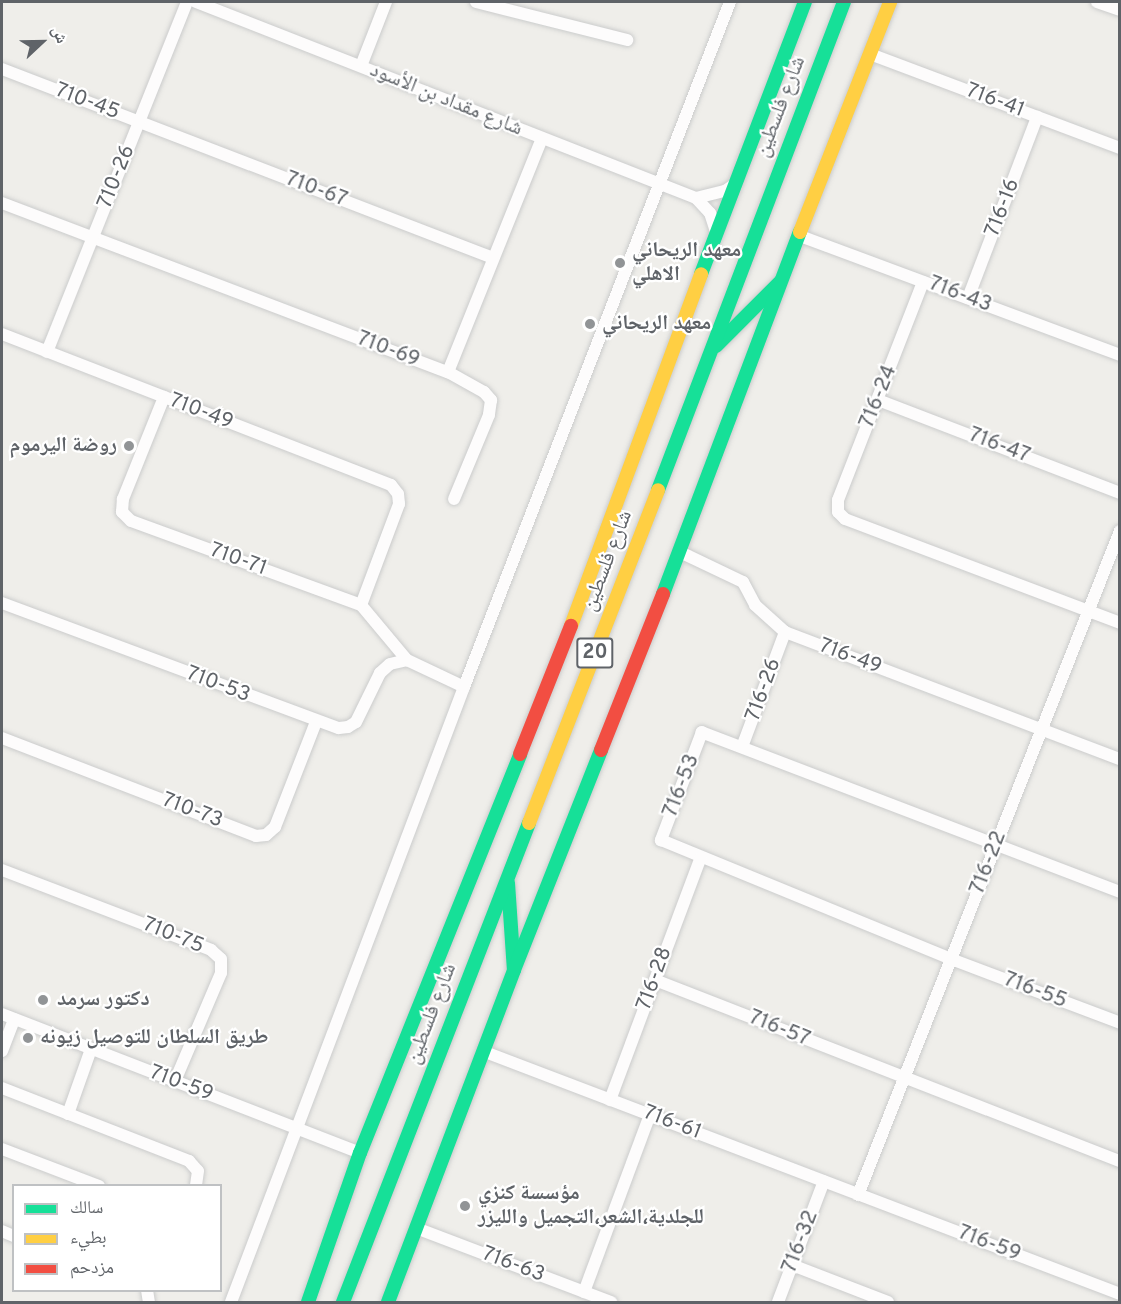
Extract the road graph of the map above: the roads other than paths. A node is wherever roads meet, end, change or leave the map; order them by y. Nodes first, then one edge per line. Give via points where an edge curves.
1 (187, 2) edge
2 (196, 2) edge
3 (386, 2) edge
4 (476, 2) edge
5 (730, 2) edge
6 (805, 2) edge
7 (844, 2) edge
8 (890, 2) edge
9 (1097, 2) edge
10 (1119, 10) edge
11 (627, 40) dead end
12 (870, 54) junction
13 (361, 66) junction
14 (2, 69) edge
15 (1038, 117) junction
16 (139, 122) junction
17 (542, 138) junction
18 (1119, 148) edge
19 (661, 185) junction
20 (735, 185) junction
21 (696, 198) junction
22 (2, 203) edge
23 (716, 233) junction
24 (800, 236) junction
25 (93, 237) junction
26 (493, 258) junction
27 (780, 282) junction
28 (923, 282) junction
29 (968, 298) junction
30 (2, 334) edge
31 (47, 352) junction
32 (710, 352) junction
33 (1119, 355) edge
34 (448, 372) junction
35 (164, 397) junction
36 (878, 400) junction
37 (1119, 493) edge
38 (454, 499) dead end
39 (1119, 531) edge
40 (680, 552) junction
41 (596, 588) junction
42 (619, 593) junction
43 (2, 603) edge
44 (361, 605) junction
45 (1088, 611) junction
46 (576, 614) junction
47 (1119, 623) edge
48 (605, 628) junction
49 (785, 632) junction
50 (407, 660) junction
51 (464, 687) junction
52 (316, 722) junction
53 (1041, 729) junction
54 (2, 738) edge
55 (742, 747) junction
56 (1119, 759) edge
57 (996, 845) junction
58 (701, 857) junction
59 (2, 870) edge
60 (507, 879) junction
61 (1119, 892) edge
62 (951, 959) junction
63 (514, 970) junction
64 (655, 980) junction
65 (2, 1014) edge
66 (14, 1019) junction
67 (1119, 1023) edge
68 (92, 1049) junction
69 (2, 1051) edge
70 (485, 1052) junction
71 (904, 1078) junction
72 (175, 1081) junction
73 (2, 1088) edge
74 (610, 1100) junction
75 (69, 1114) junction
76 (650, 1115) junction
77 (298, 1129) junction
78 (2, 1149) edge
79 (360, 1153) junction
80 (1119, 1161) edge
81 (824, 1181) junction
82 (96, 1184) edge
83 (196, 1184) edge
84 (858, 1195) junction
85 (416, 1228) junction
86 (792, 1264) junction
87 (584, 1292) junction
88 (1119, 1294) edge
89 (231, 1302) edge
90 (308, 1302) edge
91 (343, 1302) edge
92 (388, 1302) edge
93 (611, 1302) edge
94 (778, 1302) edge
95 (888, 1302) edge

1 - 16 street, 710-26
2 - 13 street, شارع مقداد بن الأسود
3 - 13 street
4 - 11 street
5 - 19 street
6 - 20 main road, شارع فلسطين / 20
7 - 32 main road, شارع فلسطين / 20
8 - 12 main road
9 - 10 street
12 - 15 street, 716-41
12 - 24 main road
13 - 17 street, شارع مقداد بن الأسود
14 - 16 street, 710-45
15 - 18 street, 716-41
15 - 29 street, 716-16
16 - 25 street, 710-26
16 - 26 street, 710-67
17 - 19 street, شارع مقداد بن الأسود
17 - 26 street, 710-69
19 - 21 street, شارع مقداد بن الأسود
19 - 51 street
20 - 21 street
20 - 23 main road, شارع فلسطين / 20
21 - 23 street via 710,213
22 - 25 street, 710-69
23 - 41 main road, شارع فلسطين / 20
24 - 27 main road
24 - 28 street, 716-43
25 - 31 street, 710-26
25 - 34 street, 710-69
26 - 34 street, 710-69
27 - 32 main road
27 - 40 main road
28 - 29 street, 716-43
28 - 36 street, 716-24
29 - 33 street, 716-43
30 - 31 street, 710-49
31 - 35 street, 710-49
32 - 42 main road, شارع فلسطين / 20
34 - 38 street via 491,400 489,415
35 - 44 street, 710-49 via 391,485 399,504
35 - 44 street, 710-71 via 123,499 122,512 131,521
36 - 37 street, 716-47
36 - 45 street, 716-24 via 837,500 838,512 845,519
39 - 45 street, 716-22
40 - 49 street, 716-49 via 743,582 755,605
40 - 63 main road
41 - 42 main road via 611,596
41 - 46 main road, شارع فلسطين / 20
42 - 48 main road, شارع فلسطين / 20
43 - 52 street, 710-53
44 - 50 street
45 - 47 street
45 - 53 street, 716-22
46 - 48 main road via 591,614
46 - 79 main road, شارع فلسطين / 20
48 - 60 main road, شارع فلسطين / 20
49 - 53 street, 716-49
49 - 55 street, 716-26
50 - 51 street
50 - 52 street, 710-53 via 390,664 380,673 356,722 339,728
51 - 77 street
52 - 54 street, 710-73 via 275,827 266,835 256,836
53 - 56 street, 716-49
53 - 57 street, 716-22
55 - 57 street, 716-53
55 - 58 street, 716-53 via 702,732 661,840
57 - 61 street
57 - 62 street, 716-22
58 - 62 street, 716-53
58 - 64 street, 716-28
59 - 72 street, 710-75 via 211,950 221,959 220,973
60 - 63 main road
60 - 91 main road, شارع فلسطين / 20
62 - 67 street, 716-55
62 - 71 street, 716-22
63 - 70 main road
64 - 71 street, 716-57
64 - 74 street, 716-28
65 - 66 street, 710-59
66 - 68 street, 710-59
66 - 69 street
68 - 72 street, 710-59
68 - 75 street
70 - 74 street, 716-61
70 - 85 main road
71 - 80 street
71 - 84 street, 716-22
72 - 77 street, 710-59
73 - 75 street
74 - 76 street, 716-61
75 - 83 street via 189,1161 198,1171
76 - 81 street, 716-61
76 - 87 street
77 - 79 street, 710-59
77 - 89 street
78 - 82 street
79 - 90 main road, شارع فلسطين / 20
81 - 84 street, 716-61
81 - 86 street, 716-32
84 - 88 street, 716-59
85 - 87 street, 716-63
85 - 92 main road
86 - 94 street, 716-32
86 - 95 street
87 - 93 street, 716-63

